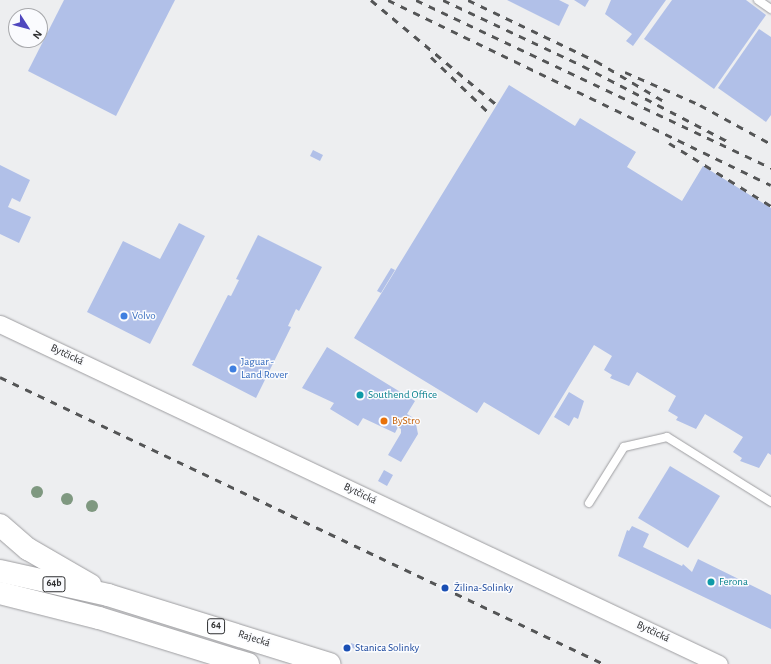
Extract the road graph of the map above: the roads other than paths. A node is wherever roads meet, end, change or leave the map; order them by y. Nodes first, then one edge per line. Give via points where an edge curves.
1 (758, 0) edge
2 (770, 7) edge
3 (0, 324) edge
4 (771, 502) edge
5 (589, 503) dead end
6 (0, 525) edge
7 (0, 571) edge
8 (0, 593) edge
9 (108, 595) junction
10 (99, 618) joint
11 (248, 664) edge
12 (330, 664) edge
13 (719, 664) edge

1 - 2 lane
3 - 13 street, Bytčická
4 - 5 lane via 667,437 624,447
6 - 9 main road via 47,561
7 - 9 main road, 64b
8 - 10 main road, 64b
9 - 12 main road, Rajecká / 64
10 - 11 main road, 64

